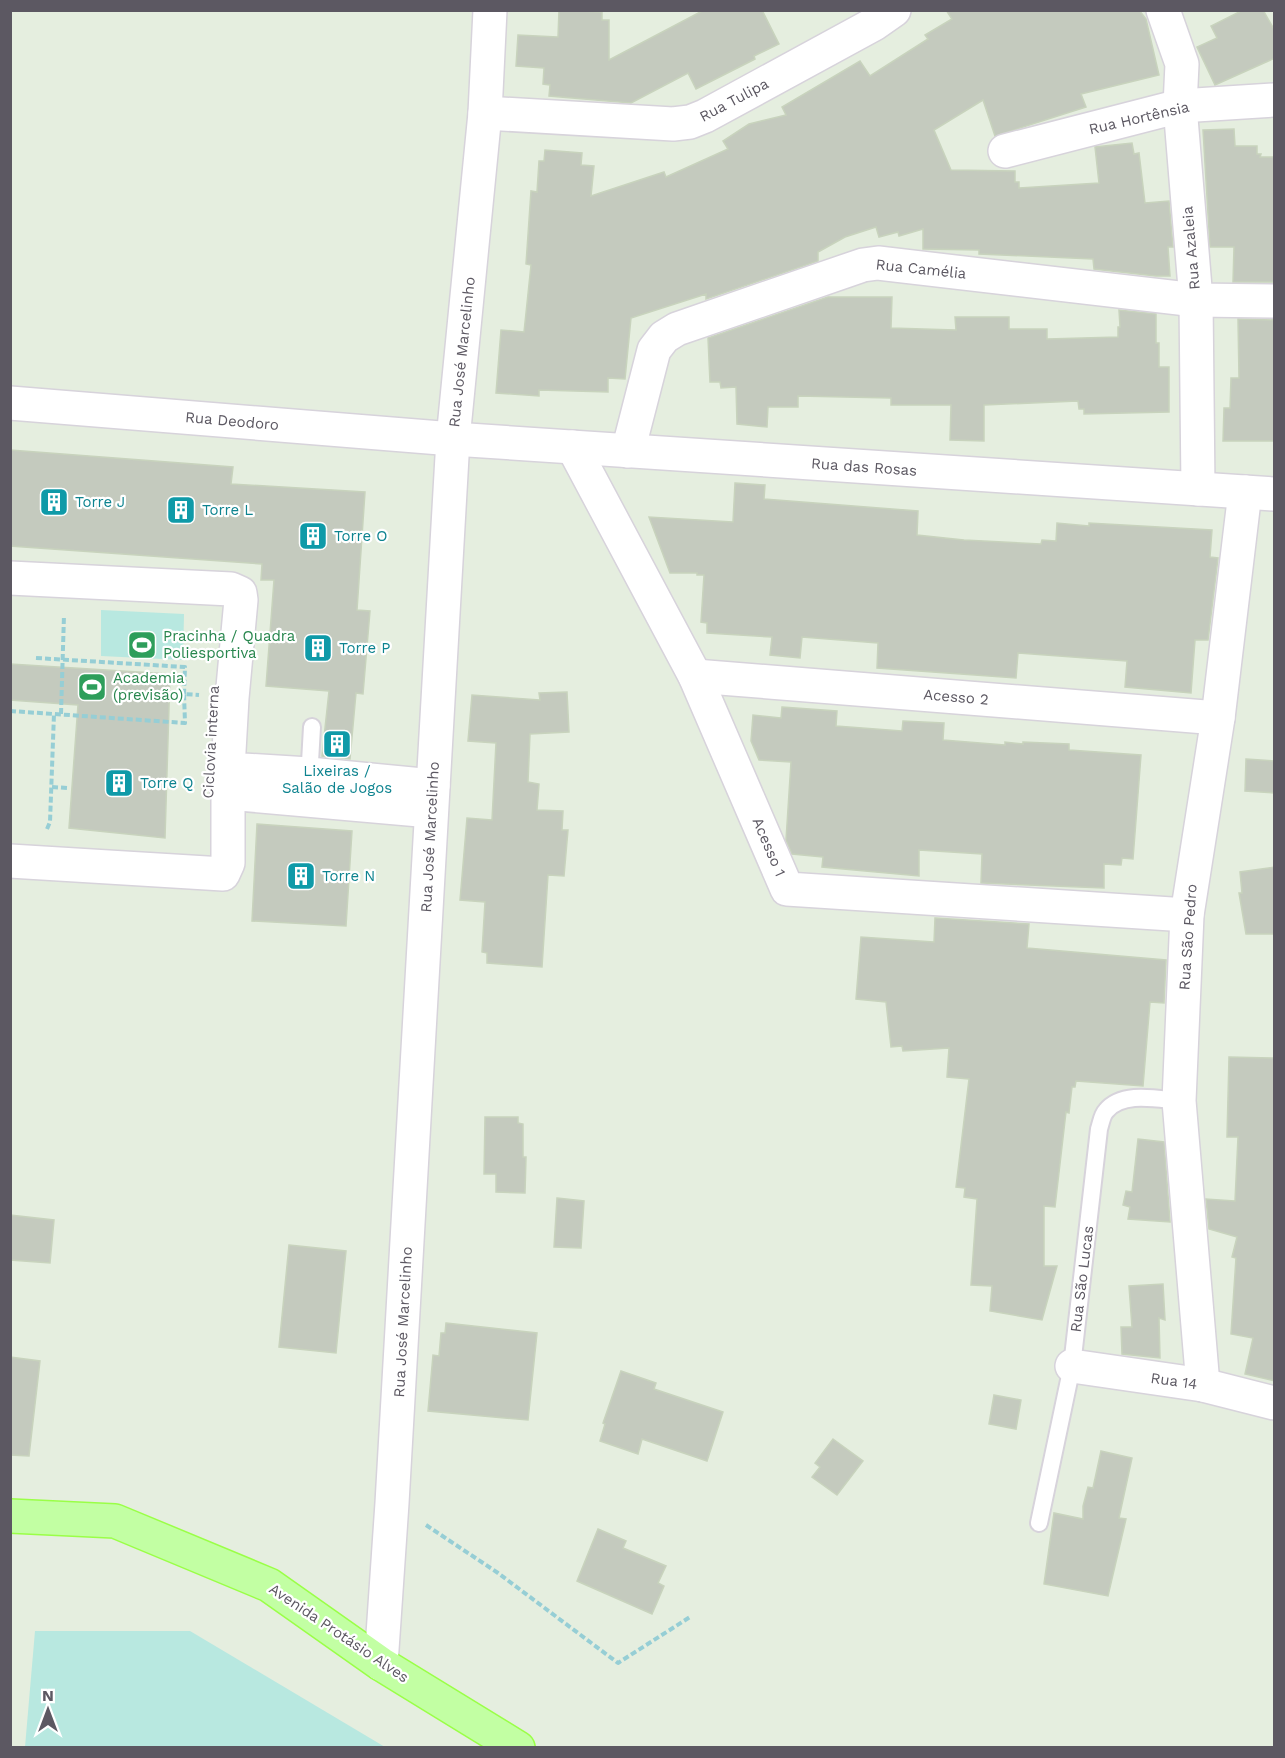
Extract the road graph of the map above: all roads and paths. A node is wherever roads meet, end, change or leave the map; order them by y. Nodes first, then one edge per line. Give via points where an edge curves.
1 (490, 10) edge
2 (894, 10) edge
3 (1163, 10) edge
4 (1275, 99) edge
5 (1180, 106) junction
6 (485, 113) junction
7 (1005, 151) dead end
8 (1196, 300) junction
9 (1275, 301) edge
10 (10, 403) edge
11 (453, 439) junction
12 (573, 447) junction
13 (628, 451) junction
14 (1198, 489) junction
15 (1260, 493) edge
16 (10, 578) edge
17 (65, 581) junction
18 (36, 658) dead end
19 (63, 659) junction
20 (694, 676) junction
21 (184, 694) junction
22 (232, 698) junction
23 (10, 711) edge
24 (54, 714) junction
25 (61, 714) junction
26 (1218, 718) junction
27 (312, 727) dead end
28 (228, 781) junction
29 (308, 786) junction
30 (52, 787) junction
31 (67, 788) dead end
32 (432, 798) junction
33 (22, 861) edge
34 (1187, 915) junction
35 (1179, 1101) junction
36 (1072, 1366) junction
37 (1203, 1385) junction
38 (1275, 1403) edge
39 (392, 1503) junction
40 (10, 1516) edge
41 (1039, 1523) dead end
42 (690, 1617) dead end
43 (381, 1664) junction
44 (518, 1748) edge

1 - 6 street, Rua José Marcelinho
2 - 6 street, Rua Tulipa via 690,122
3 - 5 street, Rua Azaleia via 1182,64
4 - 5 street, Rua Hortênsia
5 - 7 street, Rua Hortênsia
5 - 8 street, Rua Azaleia
6 - 11 street, Rua José Marcelinho
8 - 9 street, Rua Camélia
8 - 13 street, Rua Camélia via 885,264 863,265 677,328 664,337 654,350
8 - 14 street, Rua Azaleia
10 - 11 street, Rua Deodoro
11 - 12 street, Rua das Rosas
11 - 32 street, Rua José Marcelinho
12 - 13 street, Rua das Rosas
12 - 20 street, Acesso 1
13 - 14 street, Rua das Rosas
14 - 15 street, Rua das Rosas
15 - 26 street, Rua São Pedro
16 - 17 street
17 - 19 path
17 - 22 street via 231,589 240,593
18 - 19 path
19 - 21 path via 185,667
19 - 25 path
20 - 26 street, Acesso 2
20 - 34 street, Acesso 1 via 787,889
21 - 22 path
21 - 25 path via 185,723
22 - 28 street
23 - 24 path
24 - 25 path
24 - 30 path
26 - 34 street, Rua São Pedro
27 - 29 lane
28 - 29 street
28 - 33 street via 228,863 223,874
29 - 32 street
30 - 31 path
30 - 33 path via 50,822
32 - 39 street, Rua José Marcelinho
34 - 35 street, Rua São Pedro
35 - 36 lane, Rua São Lucas via 1119,1101 1104,1111
35 - 37 street, Rua São Pedro
36 - 37 street, Rua 14
36 - 41 lane, Rua São Lucas
37 - 38 street, Rua 14
39 - 42 path via 498,1573 618,1663
39 - 43 street, Rua José Marcelinho
40 - 43 main road, Avenida Protásio Alves via 115,1521 269,1585
43 - 44 main road, Avenida Protásio Alves

